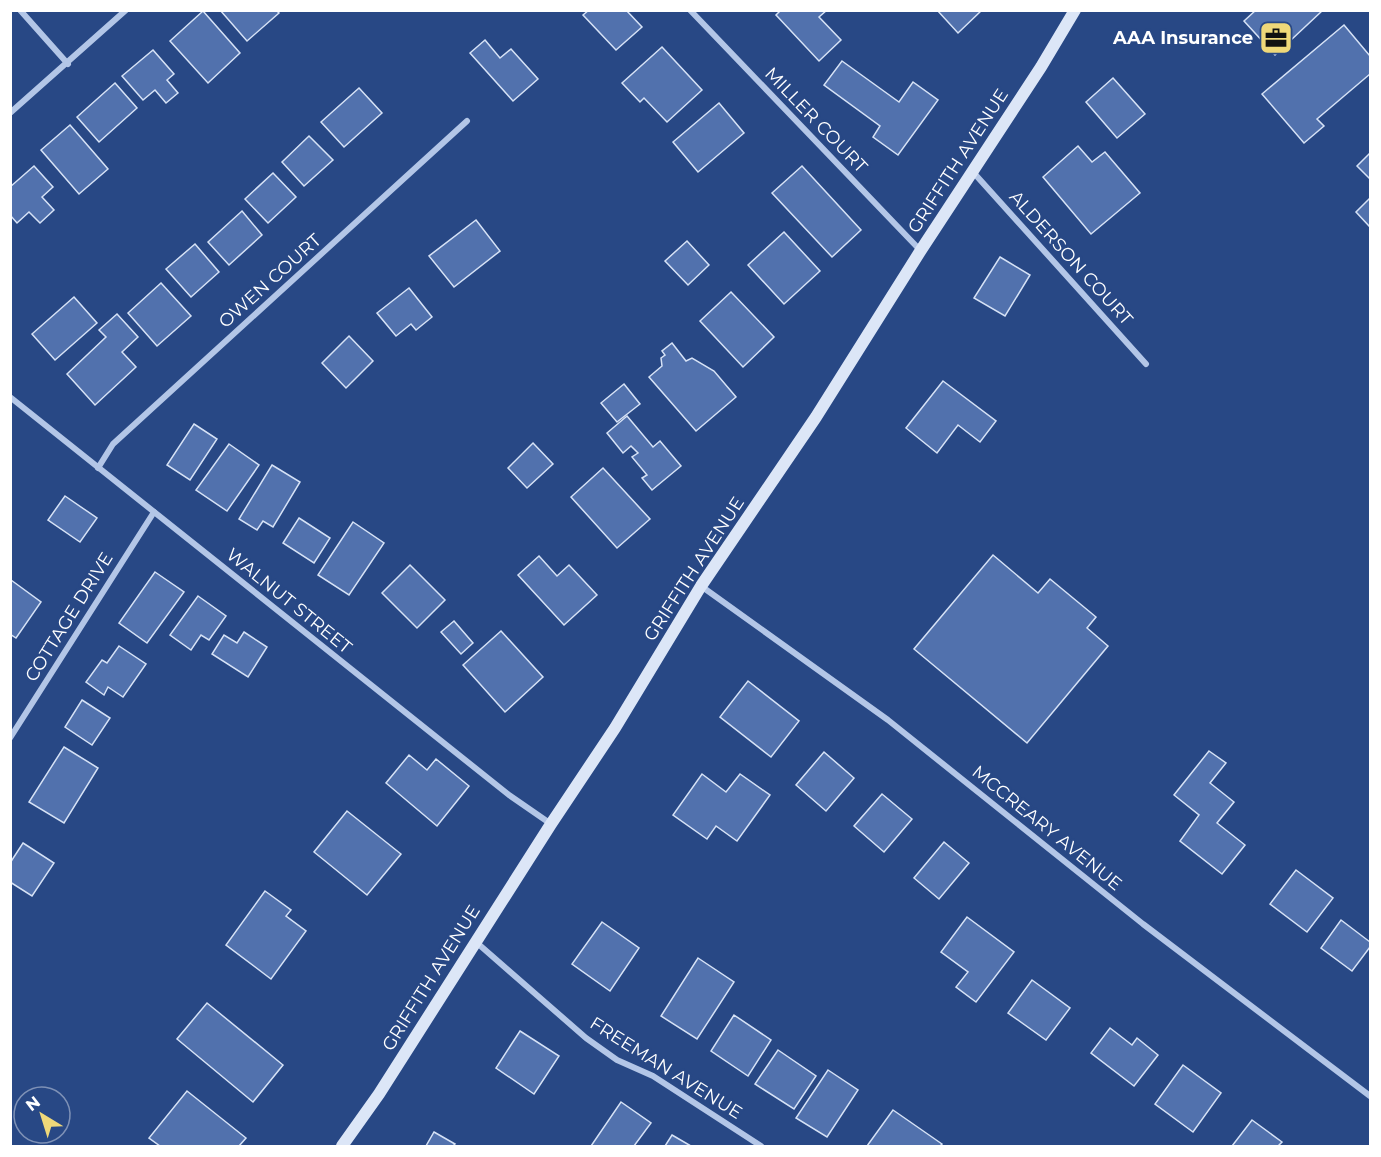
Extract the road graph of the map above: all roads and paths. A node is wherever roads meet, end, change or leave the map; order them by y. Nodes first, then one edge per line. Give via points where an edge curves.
1 (20, 10) edge
2 (126, 10) edge
3 (690, 10) edge
4 (1075, 10) edge
5 (68, 64) junction
6 (10, 114) edge
7 (467, 121) dead end
8 (973, 172) junction
9 (921, 250) junction
10 (1146, 364) dead end
11 (10, 397) edge
12 (98, 468) junction
13 (153, 512) junction
14 (701, 586) junction
15 (10, 738) edge
16 (551, 824) junction
17 (476, 942) junction
18 (1371, 1096) edge
19 (342, 1146) edge
20 (761, 1146) edge

1 - 5 street
2 - 5 street
3 - 9 street, MILLER COURT
4 - 8 street, GRIFFITH AVENUE
5 - 6 street
7 - 12 street, OWEN COURT via 113,444
8 - 9 street, GRIFFITH AVENUE
8 - 10 street, ALDERSON COURT
9 - 14 street, GRIFFITH AVENUE via 816,417
11 - 12 street, WALNUT STREET
12 - 13 street, WALNUT STREET
13 - 15 street, COTTAGE DRIVE
13 - 16 street, WALNUT STREET via 509,795
14 - 16 street, GRIFFITH AVENUE
14 - 18 street, MCCREARY AVENUE via 888,720 1143,924
16 - 17 street, GRIFFITH AVENUE
17 - 19 street, GRIFFITH AVENUE
17 - 20 street, FREEMAN AVENUE via 586,1038

